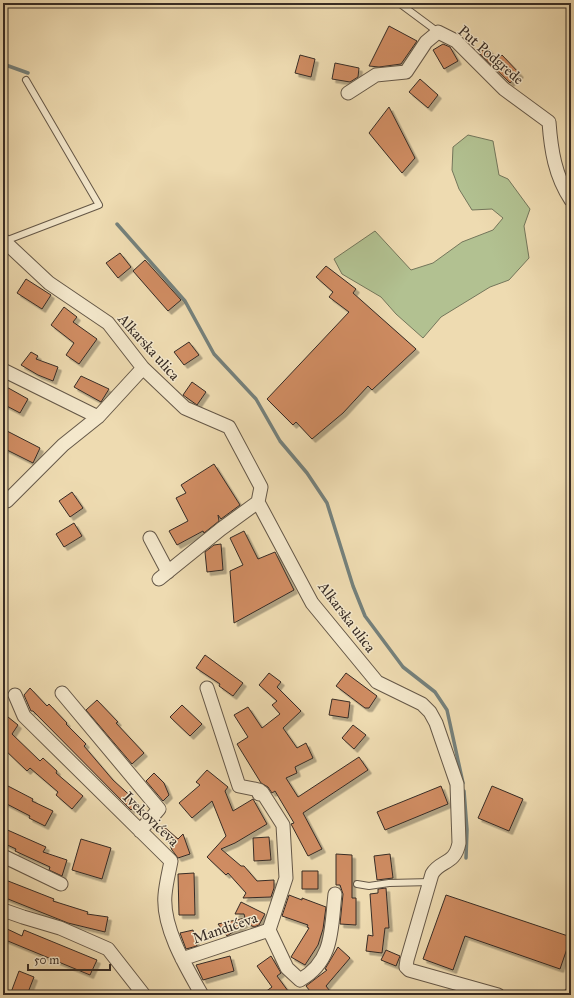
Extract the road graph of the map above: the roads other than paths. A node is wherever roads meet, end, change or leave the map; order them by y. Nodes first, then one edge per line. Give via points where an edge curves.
1 (399, 3) edge
2 (438, 32) junction
3 (26, 80) dead end
4 (348, 93) dead end
5 (571, 200) edge
6 (4, 240) edge
7 (143, 368) junction
8 (3, 370) edge
9 (98, 417) junction
10 (3, 501) edge
11 (258, 502) junction
12 (150, 538) dead end
13 (207, 688) dead end
14 (62, 693) dead end
15 (15, 695) dead end
16 (140, 831) junction
17 (3, 856) edge
18 (431, 882) junction
19 (61, 884) dead end
20 (357, 884) dead end
21 (335, 894) dead end
22 (3, 910) edge
23 (269, 930) junction
24 (182, 959) junction
25 (144, 995) edge
26 (202, 995) edge
27 (498, 995) edge

1 - 2 lane
2 - 4 street, Put Podgrede via 426,42 406,72 376,75
2 - 5 street, Put Podgrede via 456,41 504,89 549,122 551,152 562,186
3 - 6 lane via 99,205
6 - 7 street, Alkarska ulica via 49,283 108,324
7 - 9 street
7 - 11 street, Alkarska ulica via 185,408 229,427 261,487
8 - 9 street
9 - 10 street via 63,445 7,501
11 - 12 street via 164,575
11 - 18 street, Alkarska ulica via 312,603 377,682 422,704 436,723 458,784 459,843 458,851 452,858 434,870
13 - 23 street, Mandićeva via 239,786 259,790 259,794 262,792 283,825 286,878
14 - 16 street, Ivekovićeva via 160,809
15 - 16 street, Ivekovićeva via 24,716
16 - 24 street, Ivekovićeva via 171,861 165,896 170,930
17 - 19 street
18 - 20 lane via 369,886
18 - 27 street, Alkarska ulica via 406,967 408,970
21 - 23 street via 325,956 300,980 287,968
22 - 25 street via 60,928 108,949
23 - 24 street, Mandićeva
24 - 26 street, Ivekovićeva

